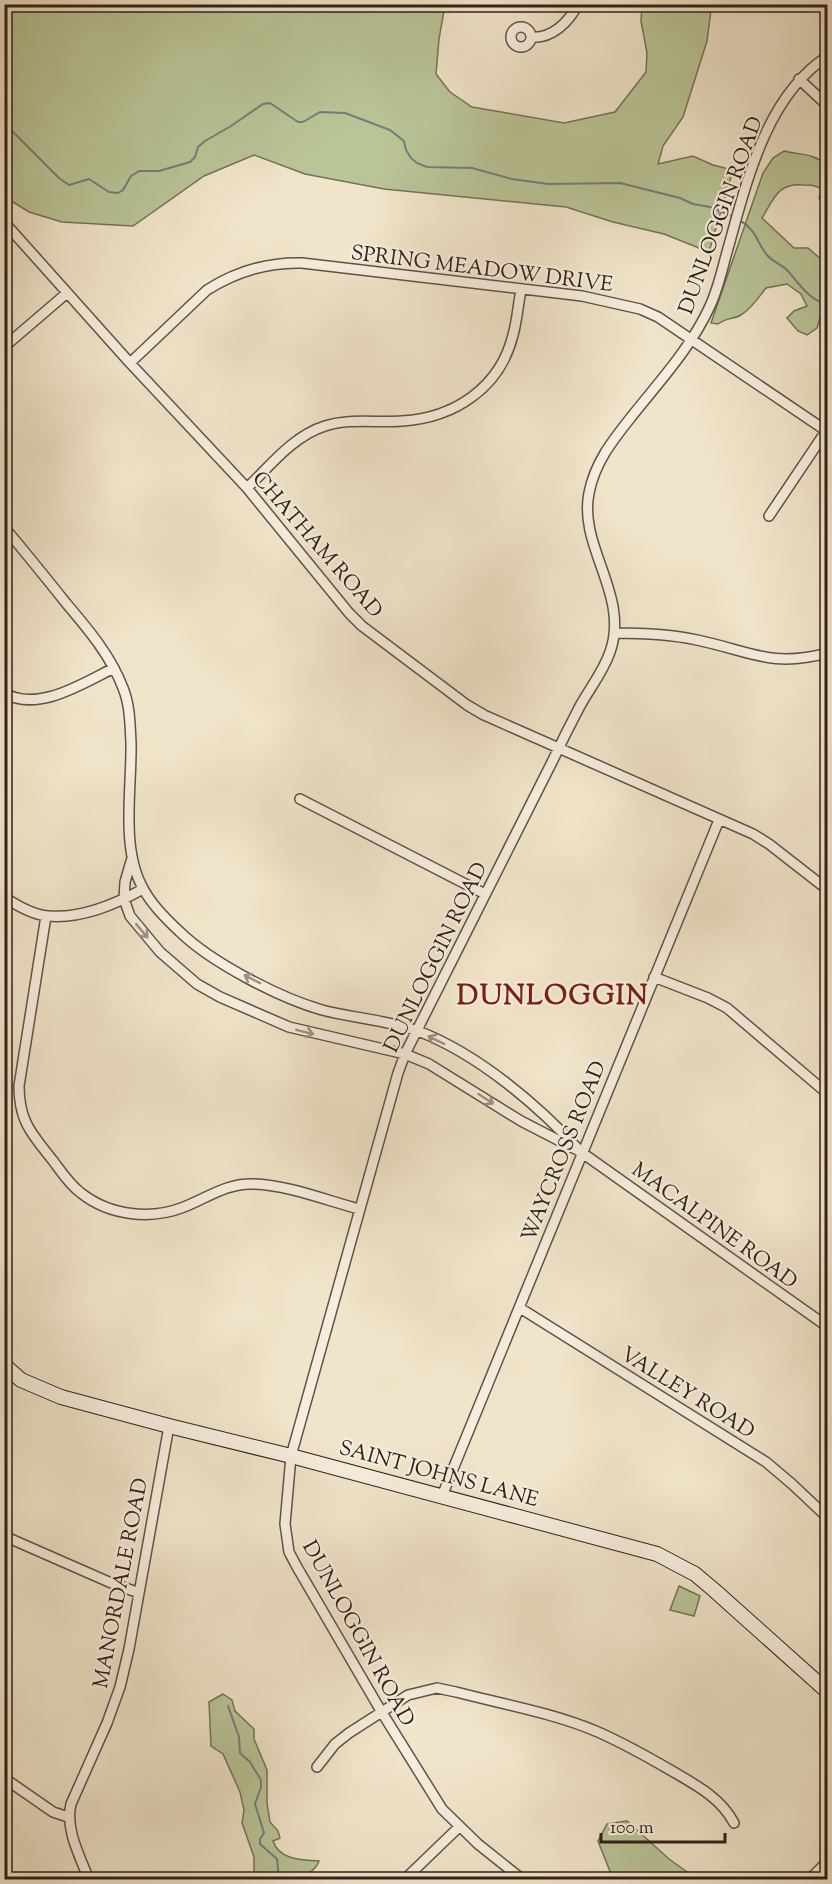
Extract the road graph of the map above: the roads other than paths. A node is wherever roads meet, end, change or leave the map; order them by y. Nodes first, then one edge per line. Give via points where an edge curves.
1 (578, 4) edge
2 (531, 37) dead end
3 (828, 56) edge
4 (799, 79) junction
5 (828, 106) edge
6 (4, 222) edge
7 (521, 290) junction
8 (66, 292) junction
9 (691, 339) junction
10 (4, 347) edge
11 (130, 363) junction
12 (827, 432) edge
13 (247, 488) junction
14 (769, 516) dead end
15 (4, 527) edge
16 (615, 633) junction
17 (828, 653) edge
18 (114, 668) junction
19 (4, 693) edge
20 (559, 748) junction
21 (300, 799) dead end
22 (719, 820) junction
23 (132, 858) junction
24 (143, 889) junction
25 (828, 890) edge
26 (485, 894) junction
27 (4, 897) edge
28 (124, 899) junction
29 (46, 916) junction
30 (654, 977) junction
31 (417, 1031) junction
32 (405, 1054) junction
33 (828, 1094) edge
34 (581, 1152) junction
35 (358, 1209) junction
36 (520, 1308) junction
37 (828, 1327) edge
38 (4, 1365) edge
39 (169, 1426) junction
40 (291, 1456) junction
41 (442, 1496) junction
42 (828, 1518) edge
43 (4, 1536) edge
44 (140, 1593) junction
45 (828, 1692) edge
46 (381, 1711) junction
47 (317, 1767) dead end
48 (4, 1778) edge
49 (68, 1817) junction
50 (734, 1823) dead end
51 (459, 1827) junction
52 (828, 1861) edge
53 (89, 1880) edge
54 (404, 1880) edge
55 (523, 1880) edge
56 (809, 1880) edge

1 - 2 street via 560,27 547,36
3 - 4 street, DUNLOGGIN ROAD
4 - 5 street
4 - 9 street, DUNLOGGIN ROAD via 769,126 712,302
6 - 8 street, CHATHAM ROAD
7 - 9 street, SPRING MEADOW DRIVE via 598,298 640,309
7 - 11 street, SPRING MEADOW DRIVE via 302,263 268,264 238,273 207,290
7 - 13 street via 506,354 474,397 459,407 422,418 341,423 313,430 289,447
8 - 10 street
8 - 11 street, CHATHAM ROAD
9 - 12 street, SPRING MEADOW DRIVE
9 - 16 street, DUNLOGGIN ROAD via 614,439 593,476 588,516 614,607
11 - 13 street, CHATHAM ROAD
12 - 14 street
13 - 20 street, CHATHAM ROAD via 362,626 467,705
15 - 18 street, MACALPINE ROAD
16 - 17 street via 678,636 770,659 800,659
16 - 20 street, DUNLOGGIN ROAD via 605,664
18 - 19 street via 47,697 32,700
18 - 23 street, MACALPINE ROAD via 129,710
20 - 22 street, CHATHAM ROAD
20 - 26 street, DUNLOGGIN ROAD
21 - 26 street
22 - 25 street, CHATHAM ROAD via 769,844
22 - 30 street, WAYCROSS ROAD
23 - 24 street, MACALPINE ROAD
23 - 28 street, MACALPINE ROAD
24 - 28 street
31 -> 24 street, MACALPINE ROAD via 306,1005 236,971 194,945
26 - 31 street, DUNLOGGIN ROAD
27 - 29 street
28 - 29 street via 87,912
28 -> 32 street, MACALPINE ROAD via 130,916 159,951 197,984 220,997 294,1029
29 - 35 street via 19,1104 31,1132 81,1194 114,1210 154,1215 185,1207 219,1190 252,1184
30 - 33 street via 727,1008
30 - 34 street, WAYCROSS ROAD
31 - 32 street, DUNLOGGIN ROAD
34 -> 31 street, MACALPINE ROAD via 560,1128 502,1080
32 -> 34 street, MACALPINE ROAD
32 - 35 street, DUNLOGGIN ROAD
34 - 36 street, WAYCROSS ROAD
34 - 37 street, MACALPINE ROAD
35 - 40 street, DUNLOGGIN ROAD
36 - 41 street, WAYCROSS ROAD
36 - 42 street, VALLEY ROAD via 766,1462
38 - 39 street, SAINT JOHNS LANE via 21,1380 44,1391
39 - 40 street, SAINT JOHNS LANE
39 - 44 street, MANORDALE ROAD
40 - 41 street, SAINT JOHNS LANE
40 - 46 street, DUNLOGGIN ROAD via 285,1524 289,1552
41 - 45 street, SAINT JOHNS LANE via 637,1547 677,1563 714,1590
43 - 44 street
44 - 49 street, MANORDALE ROAD via 120,1686
46 - 47 street via 335,1744
46 - 50 street via 416,1692 437,1689 578,1725 611,1738 690,1781 722,1804
46 - 51 street, DUNLOGGIN ROAD via 431,1793
48 - 49 street via 52,1812
49 - 53 street
51 - 54 street
51 - 55 street, DUNLOGGIN ROAD
52 - 56 street

